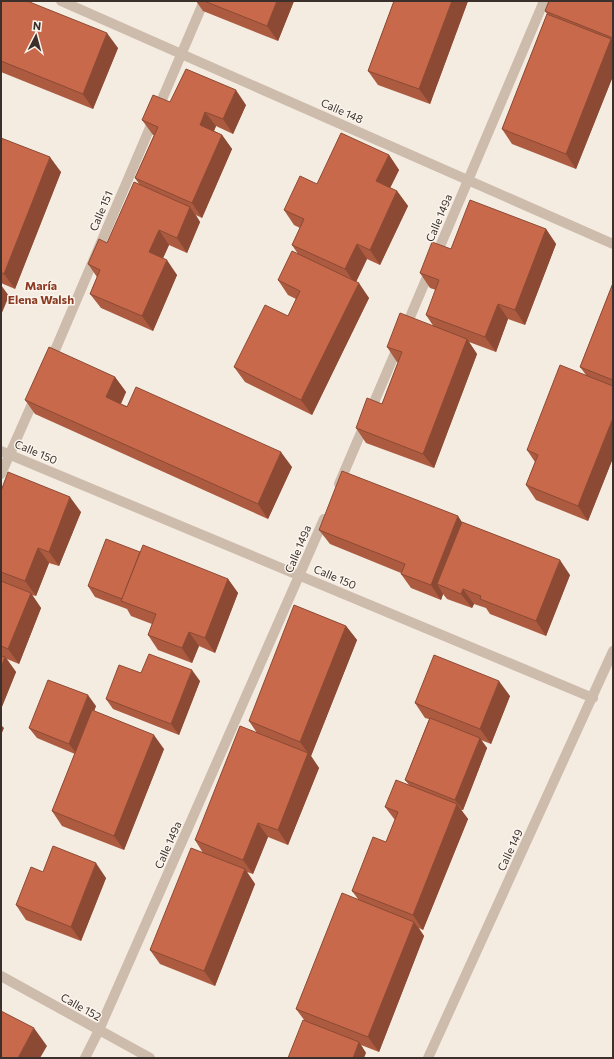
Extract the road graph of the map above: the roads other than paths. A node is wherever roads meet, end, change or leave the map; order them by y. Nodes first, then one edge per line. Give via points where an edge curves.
1 (61, 1) edge
2 (204, 1) edge
3 (544, 1) edge
4 (181, 54) junction
5 (468, 180) junction
6 (613, 244) edge
7 (44, 374) edge
8 (38, 389) edge
9 (5, 453) edge
10 (1, 474) edge
11 (334, 495) edge
12 (328, 510) edge
13 (300, 576) junction
14 (613, 651) edge
15 (593, 698) junction
16 (1, 976) edge
17 (100, 1030) junction
18 (85, 1058) edge
19 (150, 1058) edge
20 (428, 1058) edge

1 - 4 street, Calle 148
2 - 4 street, Calle 151
3 - 5 street, Calle 149a
4 - 5 street, Calle 148
4 - 7 street, Calle 151
5 - 6 street, Calle 148
5 - 11 street, Calle 149a
8 - 9 street
9 - 10 street
9 - 13 street, Calle 150
12 - 13 street, Calle 149a
13 - 15 street, Calle 150
13 - 17 street, Calle 149a
14 - 15 street, Calle 149
15 - 20 street, Calle 149
16 - 17 street, Calle 152
17 - 18 street, Calle 149a
17 - 19 street, Calle 152

